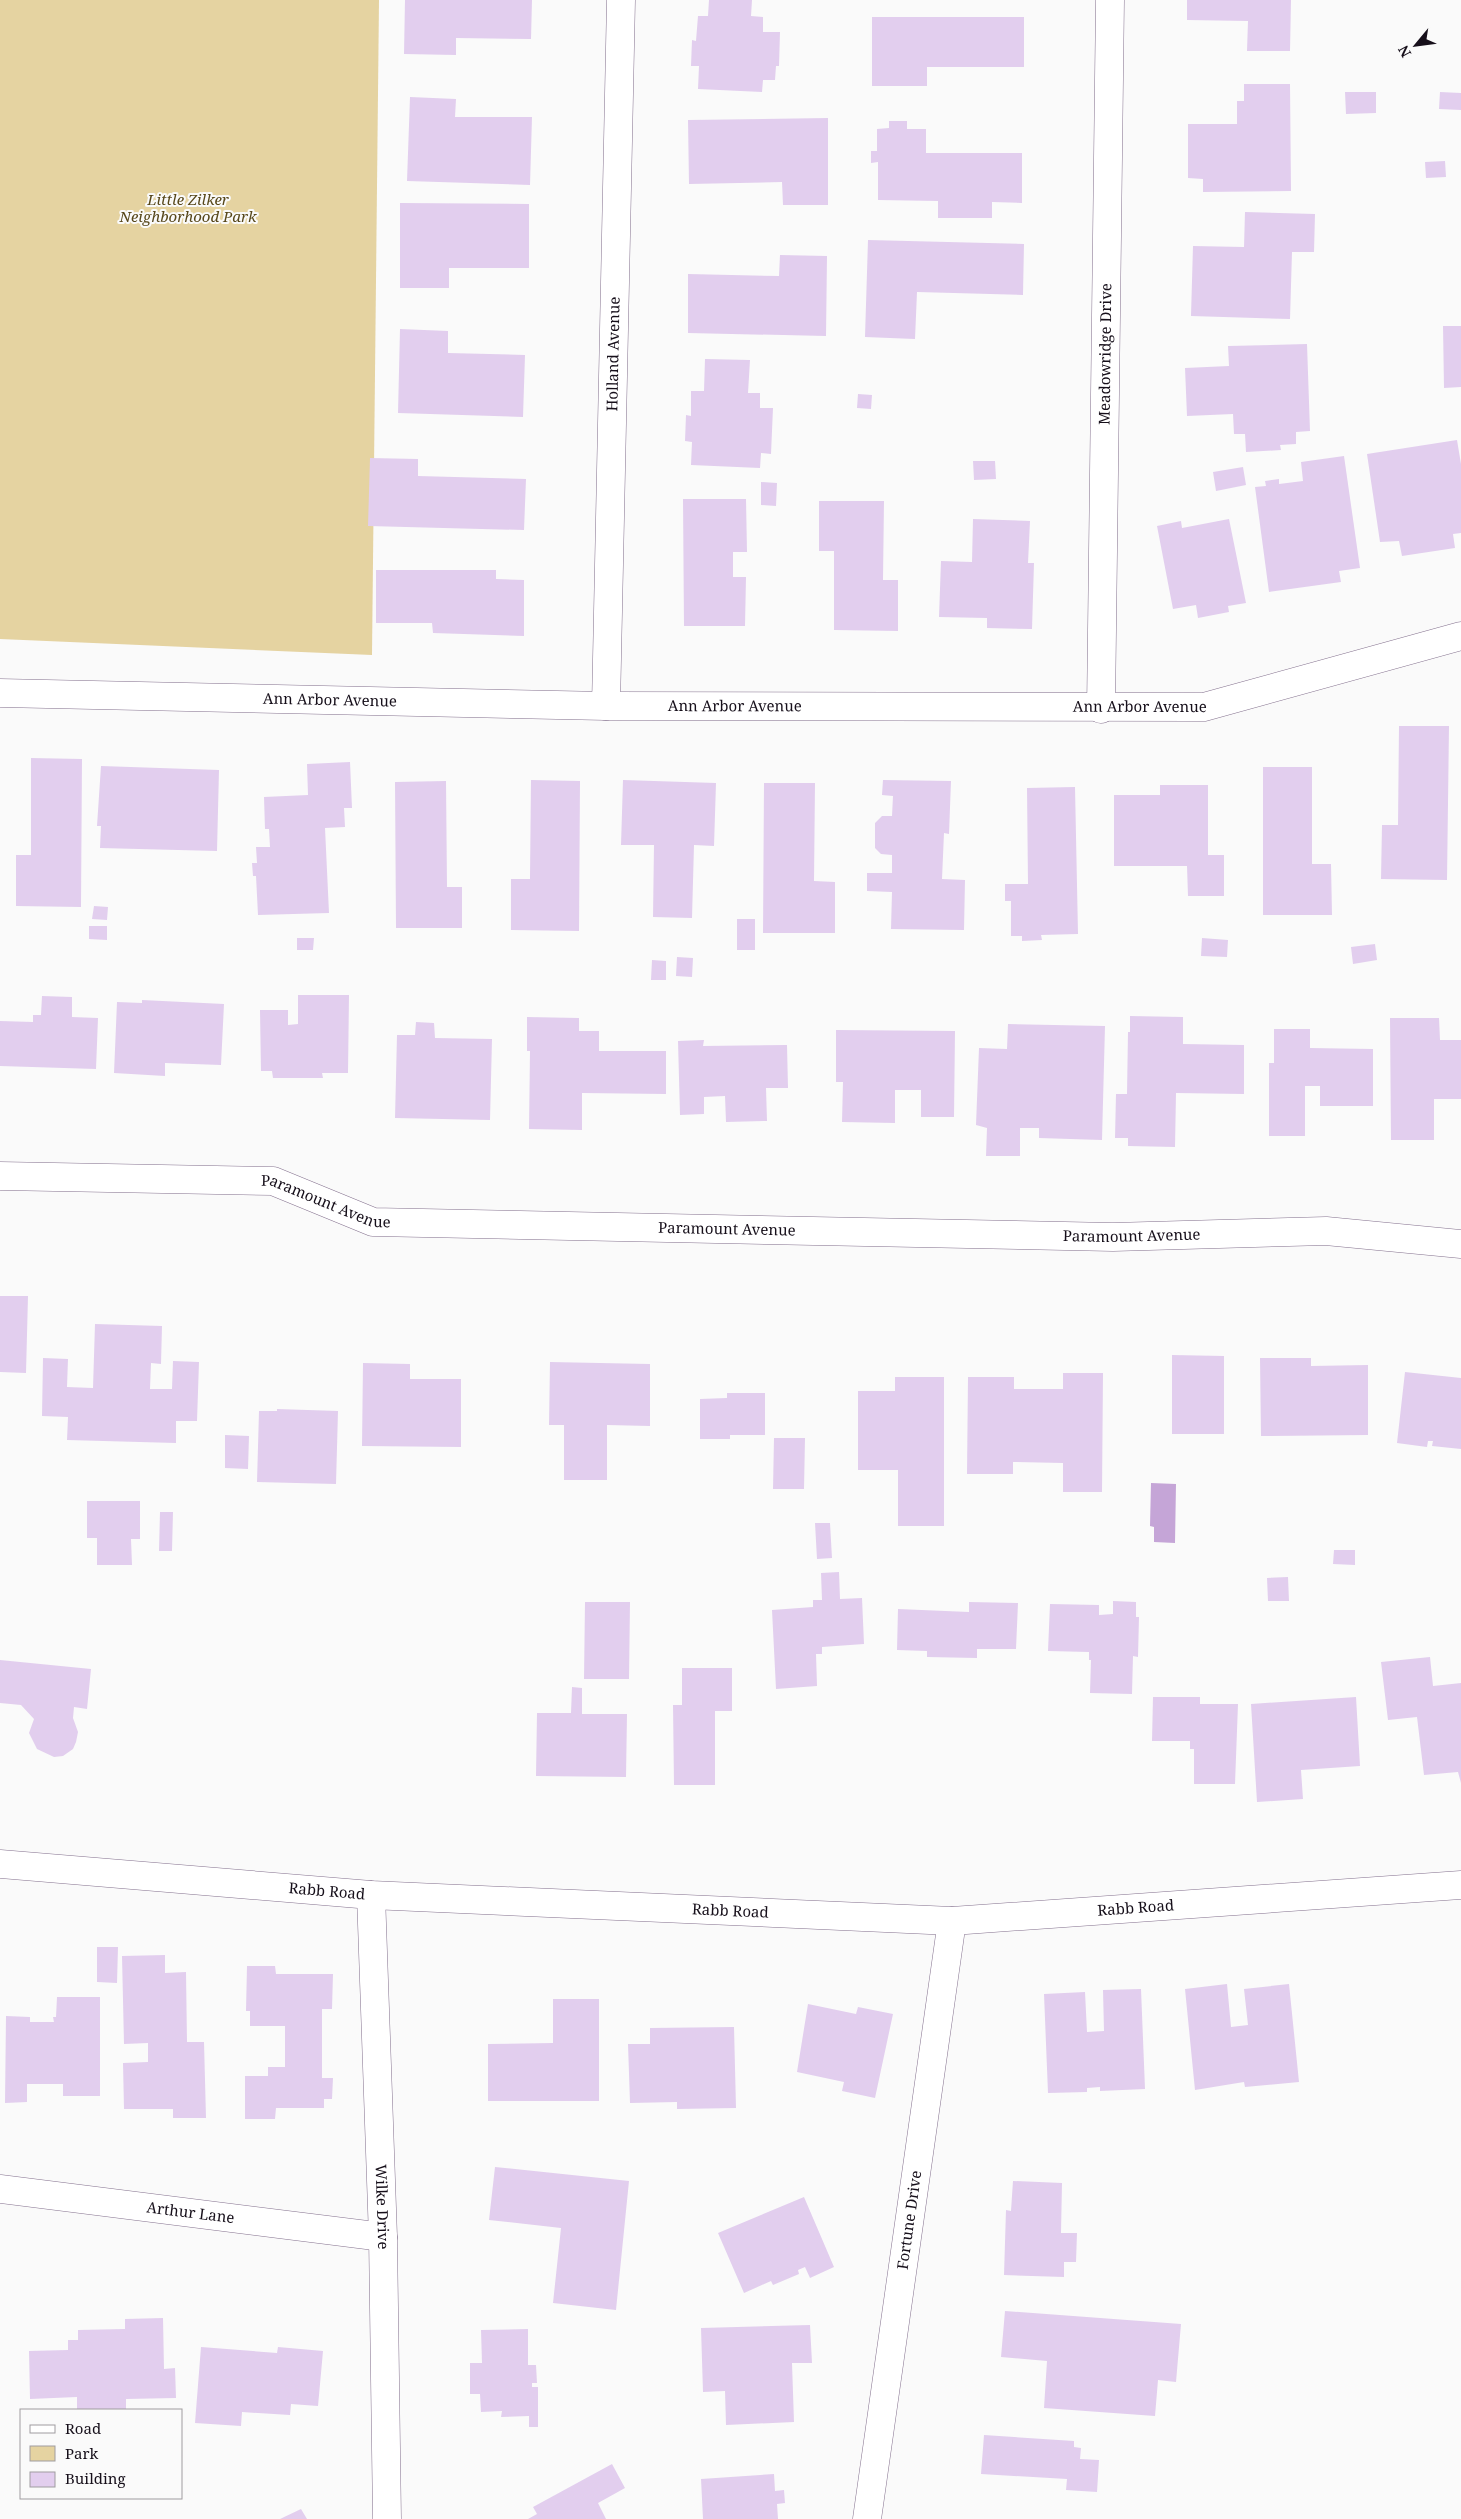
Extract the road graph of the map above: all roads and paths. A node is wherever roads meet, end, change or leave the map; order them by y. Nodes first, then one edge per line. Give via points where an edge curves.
1 (621, 0) edge
2 (1110, 0) edge
3 (1461, 636) edge
4 (0, 693) edge
5 (606, 706) junction
6 (1101, 709) junction
7 (0, 1176) edge
8 (1461, 1244) edge
9 (0, 1864) edge
10 (1461, 1885) edge
11 (370, 1895) junction
12 (952, 1921) junction
13 (0, 2189) edge
14 (383, 2237) junction
15 (387, 2519) edge
16 (867, 2519) edge

1 - 5 street, Holland Avenue
2 - 6 street, Meadowridge Drive
3 - 6 street, Ann Arbor Avenue via 1204,707
4 - 5 street, Ann Arbor Avenue
5 - 6 street, Ann Arbor Avenue
7 - 8 street, Paramount Avenue via 273,1181 374,1222 1113,1237 1326,1231
9 - 11 street, Rabb Road
10 - 12 street, Rabb Road
11 - 12 street, Rabb Road
11 - 14 street, Wilke Drive
12 - 16 street, Fortune Drive
13 - 14 street, Arthur Lane
14 - 15 street, Wilke Drive

